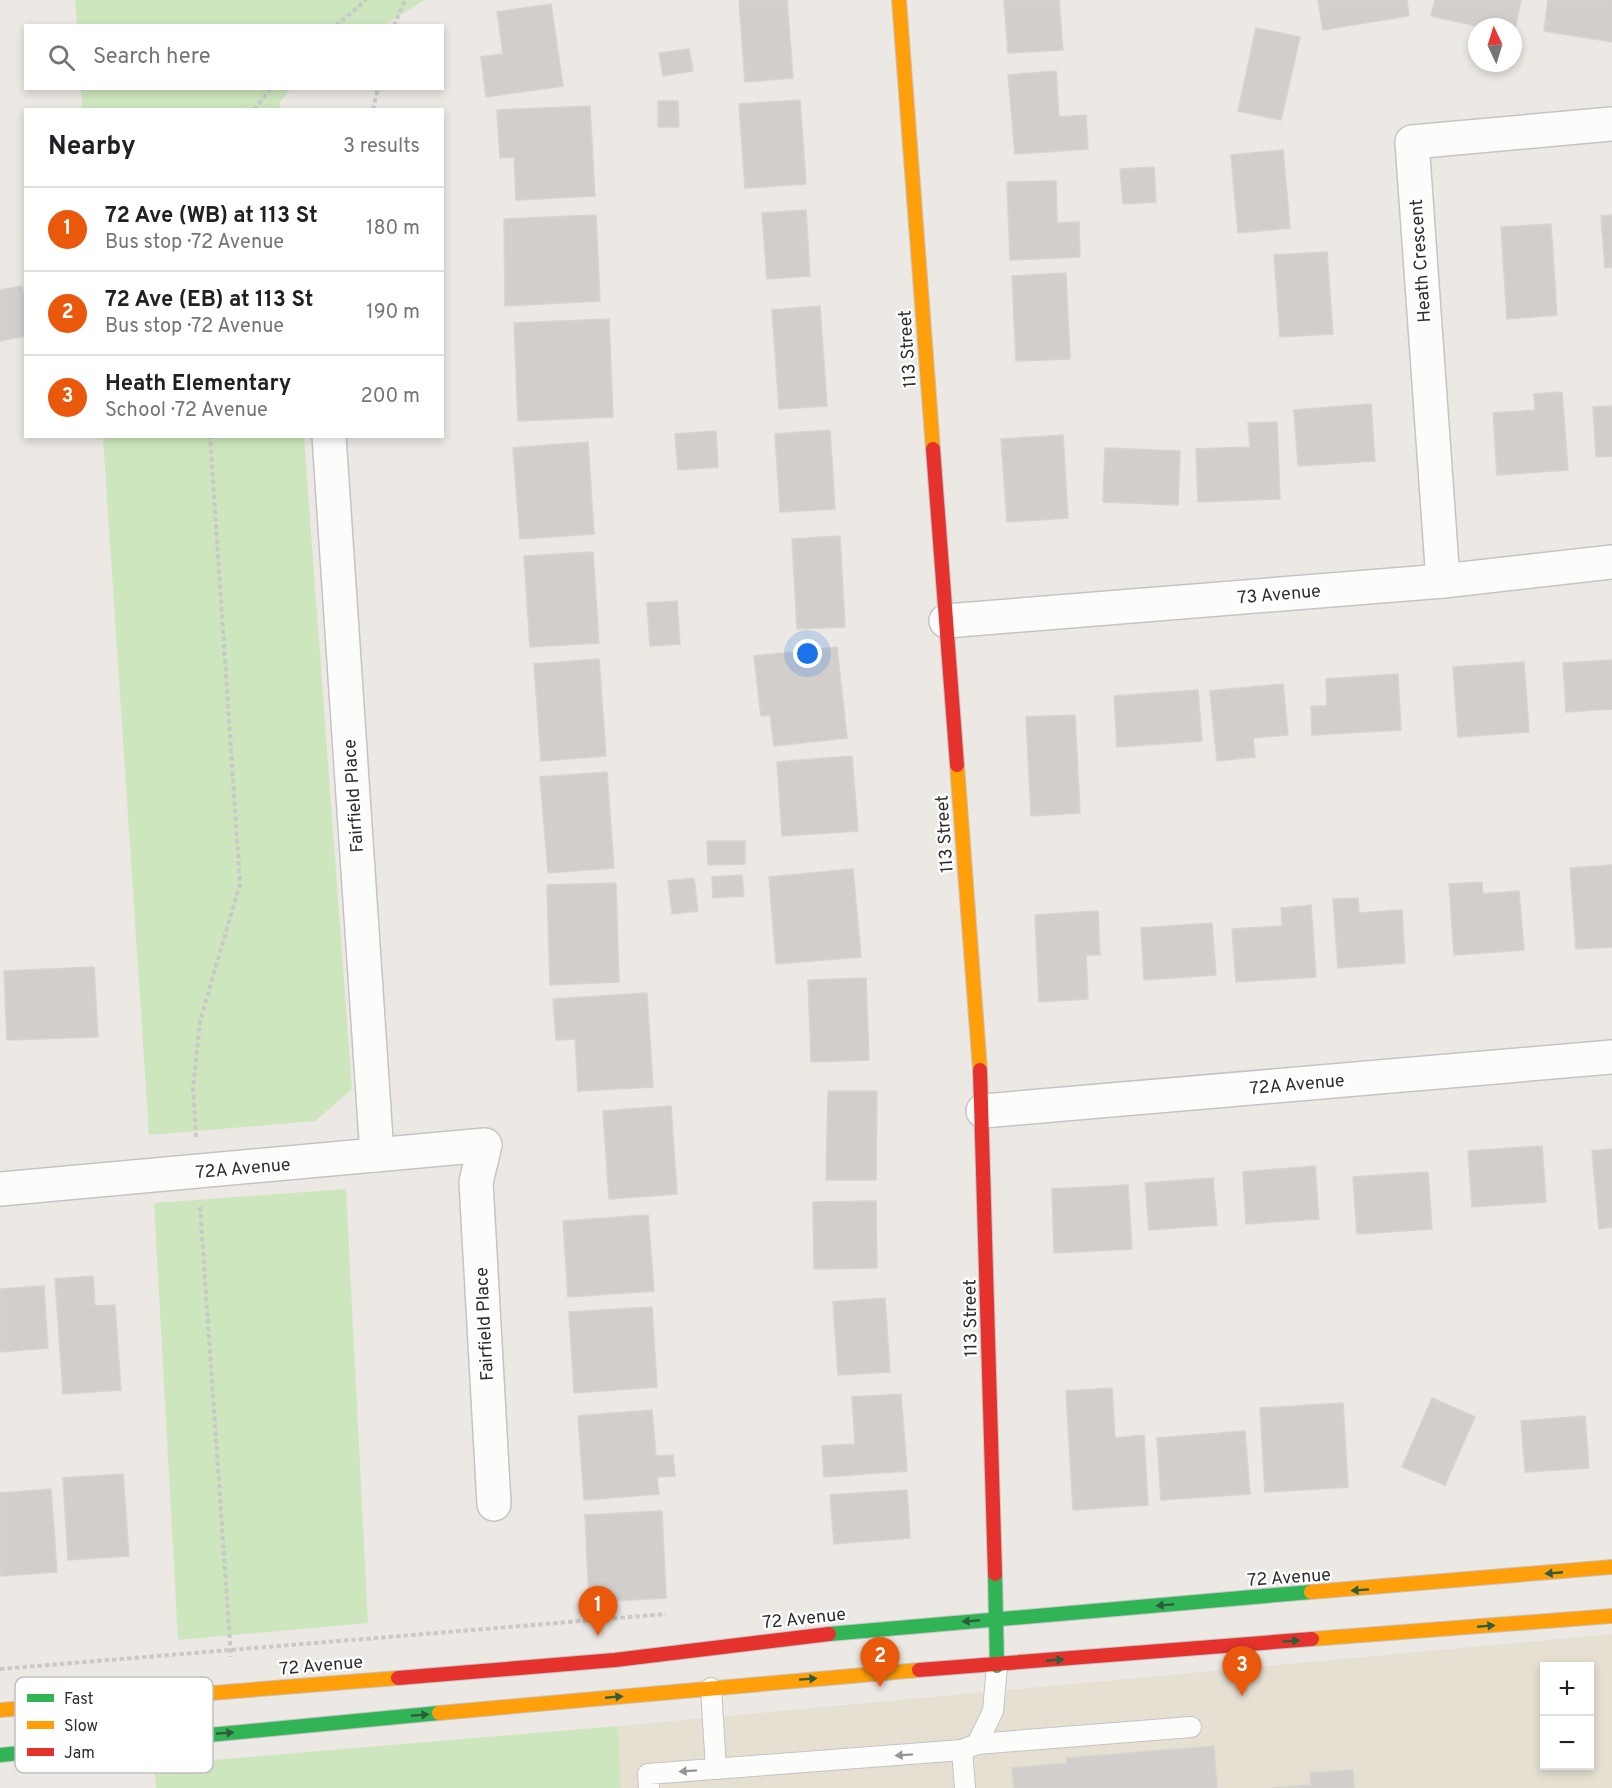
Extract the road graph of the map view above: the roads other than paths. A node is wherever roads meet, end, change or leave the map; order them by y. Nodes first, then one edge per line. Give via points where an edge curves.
1 (899, 0) edge
2 (1612, 123) edge
3 (329, 438) edge
4 (1612, 562) edge
5 (1443, 581) junction
6 (946, 621) junction
7 (1612, 1057) edge
8 (983, 1111) junction
9 (485, 1145) joint
10 (377, 1155) junction
11 (0, 1189) edge
12 (494, 1504) dead end
13 (1612, 1567) edge
14 (1612, 1616) edge
15 (996, 1618) junction
16 (997, 1666) junction
17 (711, 1688) junction
18 (213, 1693) edge
19 (15, 1709) edge
20 (0, 1710) edge
21 (1191, 1727) dead end
22 (213, 1735) edge
23 (969, 1747) junction
24 (15, 1754) edge
25 (0, 1755) edge
26 (716, 1769) junction
27 (650, 1788) edge
28 (965, 1788) edge

1 - 6 main road, 113 Street
2 - 5 street, Heath Crescent via 1412,142
3 - 10 street, Fairfield Place
4 - 5 street, 73 Avenue
5 - 6 street, 73 Avenue
6 - 8 main road, 113 Street
7 - 8 street, 72A Avenue
8 - 15 main road, 113 Street
9 - 10 street, 72A Avenue
9 - 12 street, Fairfield Place via 476,1182
10 - 11 street, 72A Avenue
13 -> 15 main road, 72 Avenue
16 -> 14 main road
15 - 16 main road, 113 Street
15 -> 18 main road, 72 Avenue via 763,1640 615,1660
17 -> 16 main road
16 - 23 lane via 993,1711
22 -> 17 main road
17 - 26 lane
19 -> 20 main road, 72 Avenue
21 - 23 lane
23 -> 26 lane
23 - 28 lane
25 -> 24 main road
26 -> 27 lane via 648,1774

